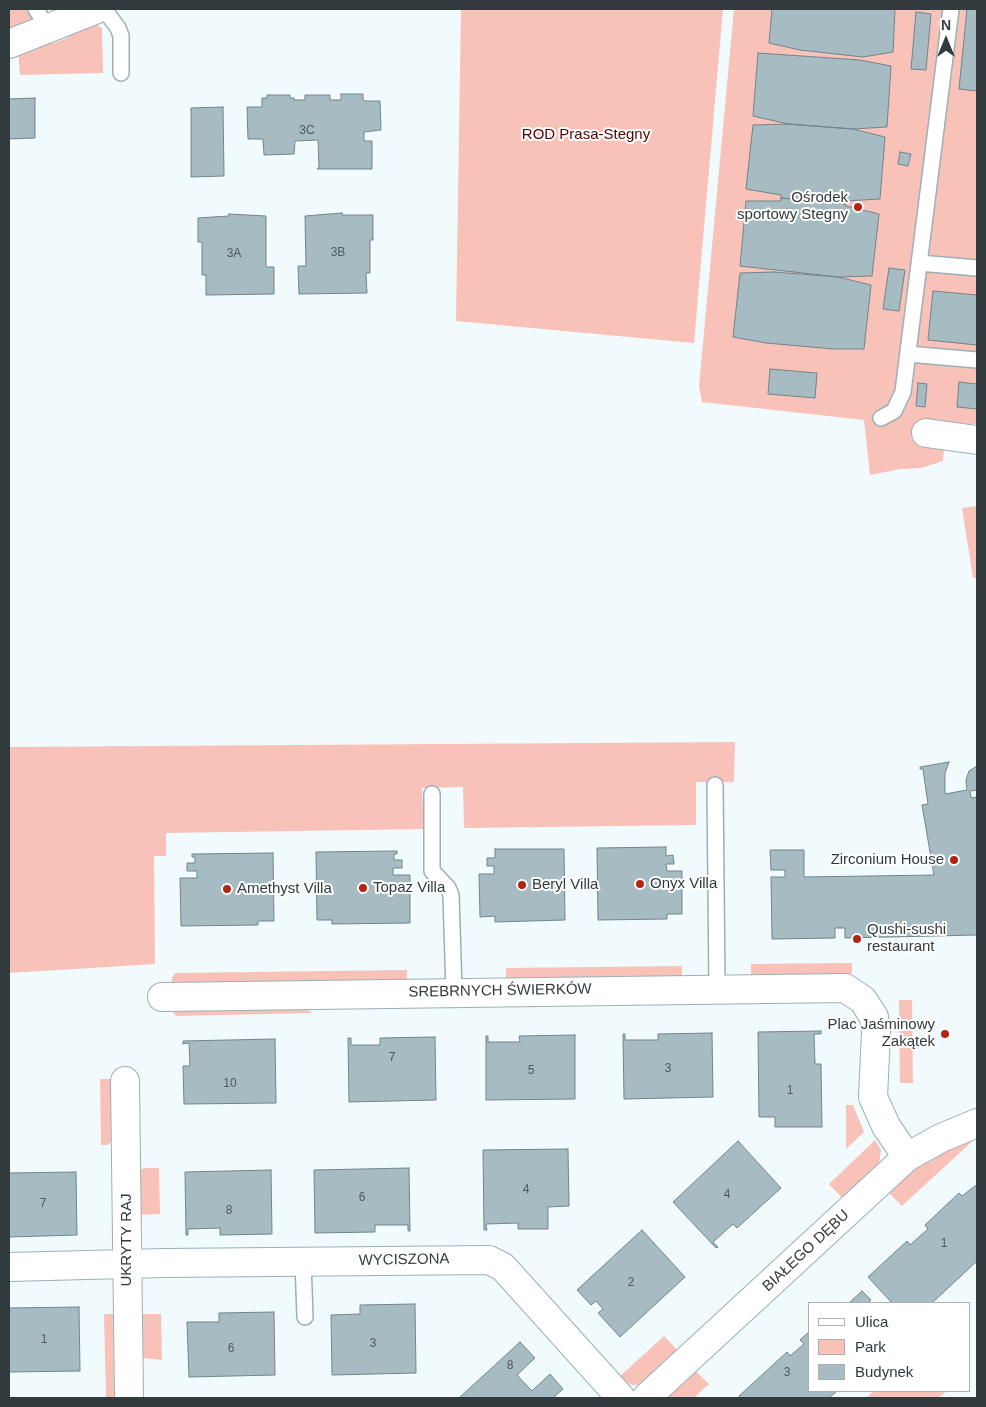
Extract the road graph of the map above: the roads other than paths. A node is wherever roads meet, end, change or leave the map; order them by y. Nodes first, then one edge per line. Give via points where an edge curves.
1 (97, 9) edge
2 (104, 9) edge
3 (951, 9) edge
4 (42, 19) edge
5 (9, 44) edge
6 (121, 73) dead end
7 (919, 262) junction
8 (977, 268) edge
9 (908, 354) junction
10 (977, 360) edge
11 (881, 418) dead end
12 (926, 434) dead end
13 (977, 440) edge
14 (715, 785) dead end
15 (432, 794) dead end
16 (717, 988) junction
17 (454, 991) junction
18 (162, 997) dead end
19 (125, 1081) dead end
20 (977, 1123) edge
21 (907, 1157) junction
22 (304, 1262) junction
23 (127, 1264) junction
24 (9, 1267) edge
25 (305, 1317) dead end
26 (129, 1398) edge
27 (621, 1398) edge
28 (646, 1398) edge

1 - 4 street
2 - 6 lane via 121,36
3 - 7 lane
4 - 5 street
7 - 8 lane
7 - 9 lane
9 - 10 lane
9 - 11 lane via 900,403
12 - 13 street
14 - 16 lane
15 - 17 lane via 432,872 451,895
16 - 17 street, SREBRNYCH ŚWIERKÓW
16 - 21 street, SREBRNYCH ŚWIERKÓW via 837,987 850,990 863,1000 874,1017 876,1032 873,1097 886,1126
17 - 18 street, SREBRNYCH ŚWIERKÓW
19 - 23 street, UKRYTY RAJ
20 - 21 street, BIAŁEGO DĘBU
21 - 28 street, BIAŁEGO DĘBU
22 - 23 street, WYCISZONA
22 - 25 lane
22 - 27 street, WYCISZONA via 489,1260 503,1268
23 - 24 street, WYCISZONA
23 - 26 street, UKRYTY RAJ

